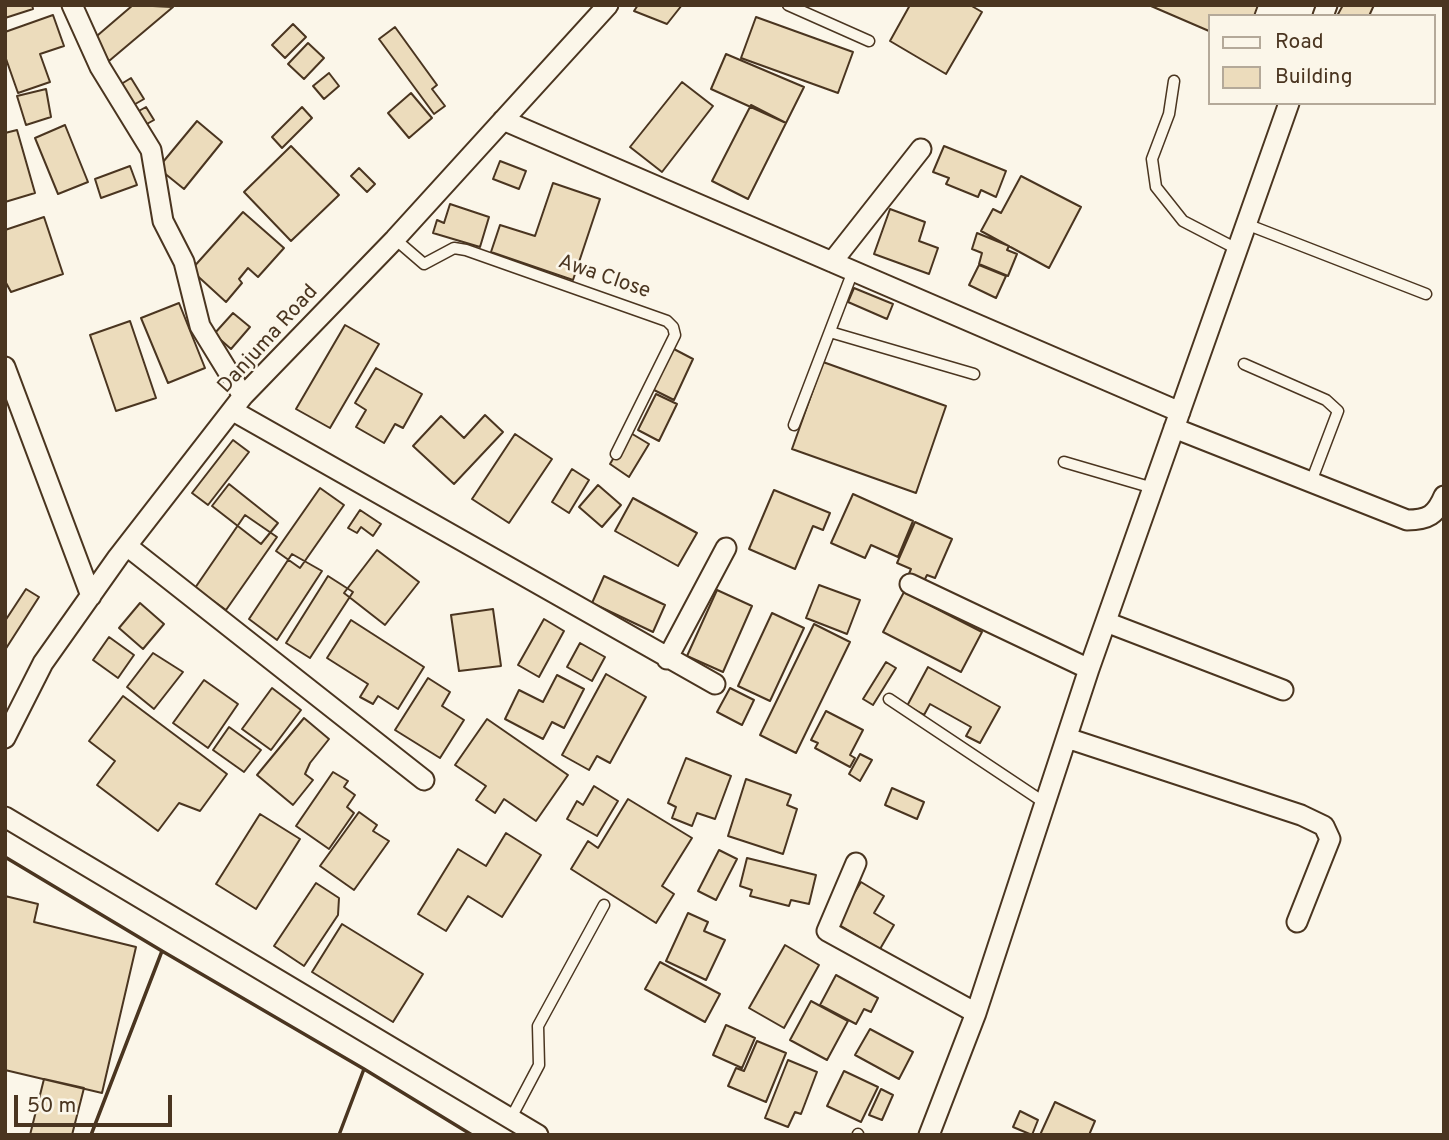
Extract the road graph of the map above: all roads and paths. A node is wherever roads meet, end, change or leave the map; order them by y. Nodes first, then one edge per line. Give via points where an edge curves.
1 (72, 5) edge
2 (608, 5) edge
3 (788, 5) edge
4 (869, 41) dead end
5 (1174, 81) dead end
6 (1288, 105) edge
7 (503, 120) junction
8 (921, 149) dead end
9 (1246, 224) junction
10 (395, 239) junction
11 (1237, 249) junction
12 (832, 262) junction
13 (853, 271) junction
14 (1426, 293) dead end
15 (830, 332) junction
16 (1244, 364) dead end
17 (5, 367) edge
18 (974, 374) dead end
19 (239, 404) junction
20 (1177, 420) junction
21 (794, 425) dead end
22 (616, 454) dead end
23 (1064, 462) dead end
24 (1311, 482) junction
25 (1153, 488) junction
26 (1444, 496) edge
27 (127, 546) junction
28 (726, 548) dead end
29 (910, 584) dead end
30 (91, 596) junction
31 (1106, 622) junction
32 (667, 659) junction
33 (1089, 669) junction
34 (715, 684) dead end
35 (1283, 690) dead end
36 (889, 699) dead end
37 (5, 738) edge
38 (1067, 738) junction
39 (424, 780) dead end
40 (1045, 803) junction
41 (5, 817) edge
42 (856, 863) dead end
43 (604, 905) dead end
44 (1297, 922) dead end
45 (976, 1013) junction
46 (511, 1118) junction
47 (538, 1135) edge
48 (929, 1135) edge

1 - 19 street via 100,67 152,150 163,221 184,262 200,326
2 - 7 street, Danjuma Road
3 - 4 lane
5 - 11 lane via 1169,114 1152,159 1156,187 1183,221
6 - 9 street
7 - 10 street, Danjuma Road
7 - 12 street
8 - 12 street
9 - 11 street
9 - 14 lane
10 - 19 street, Danjuma Road
10 - 22 lane, Awa Close via 424,264 454,248 466,250 667,321 675,335
11 - 20 street
12 - 13 street
13 - 15 lane
13 - 20 street
15 - 18 lane
15 - 21 lane
16 - 24 lane via 1326,400 1338,411
17 - 30 street
19 - 27 street, Danjuma Road
19 - 32 street
20 - 24 street
20 - 25 street
23 - 25 lane
24 - 26 street via 1407,520 1423,520 1437,512
25 - 31 street
27 - 30 street, Danjuma Road
27 - 39 street
28 - 32 street
29 - 33 street
30 - 37 street, Danjuma Road via 43,663
31 - 33 street
31 - 35 street
32 - 34 street
33 - 38 street
36 - 40 lane
38 - 40 street
38 - 44 street via 1301,815 1324,827 1330,839
40 - 45 street
41 - 46 street
42 - 45 street via 827,932
43 - 46 lane via 538,1026 539,1065
45 - 48 street
46 - 47 street

